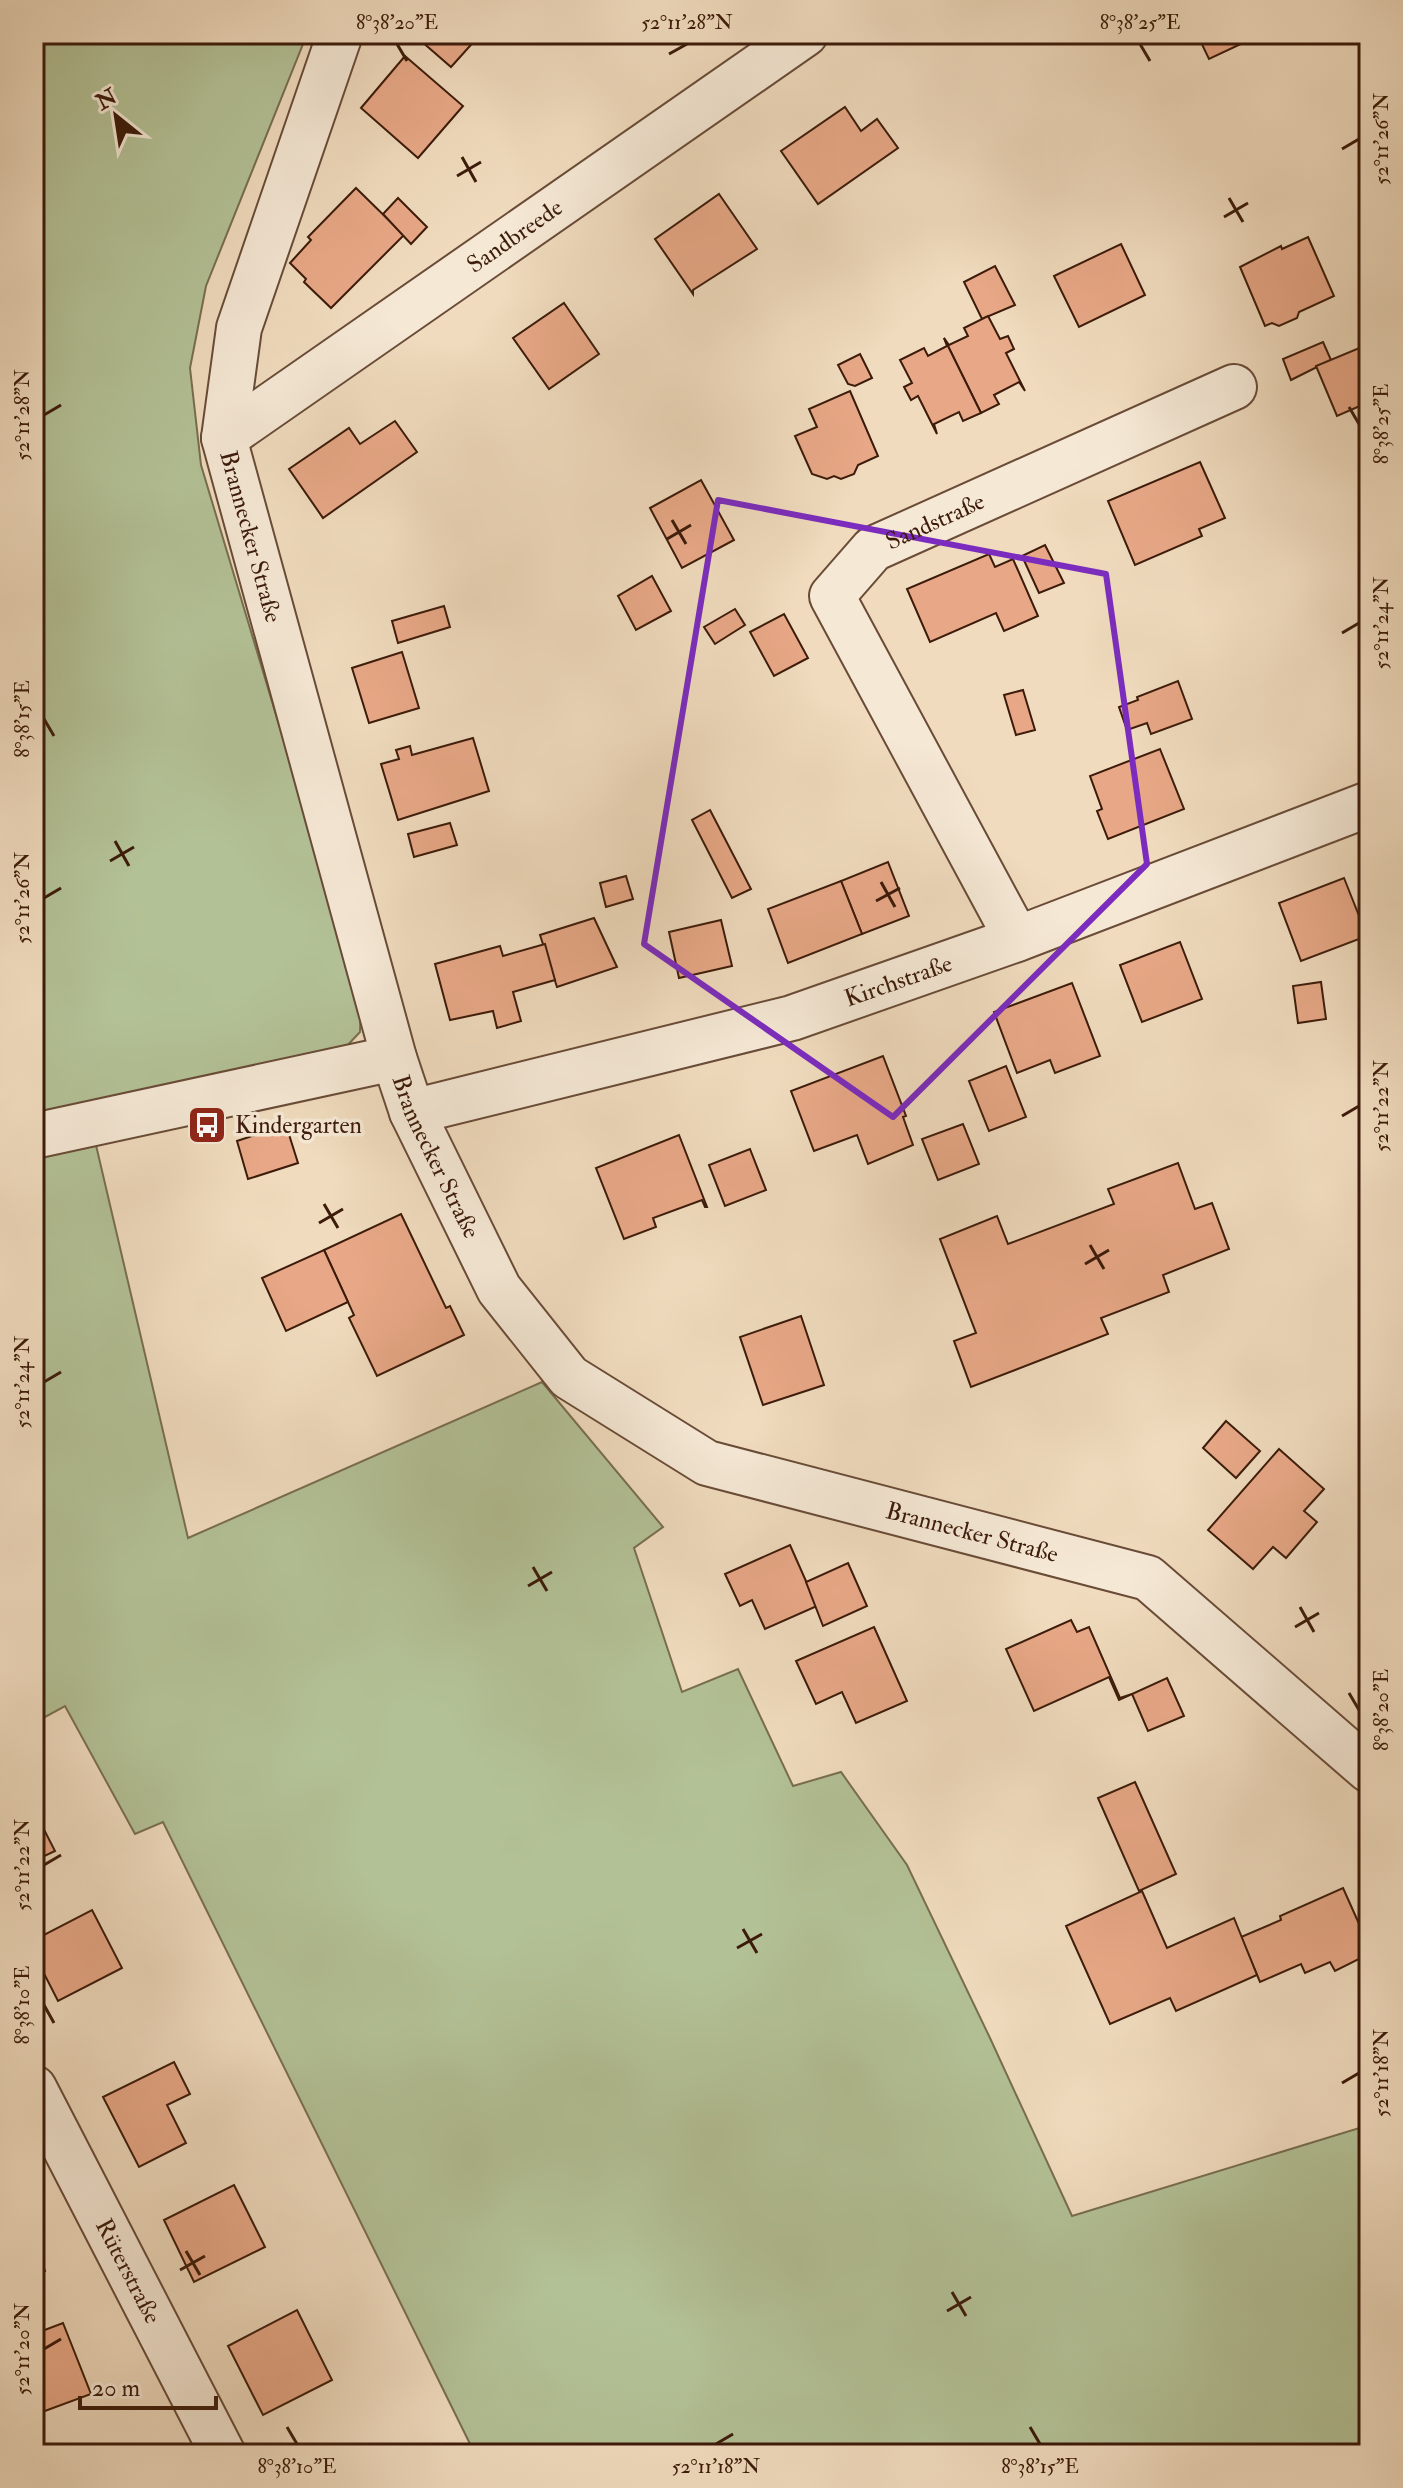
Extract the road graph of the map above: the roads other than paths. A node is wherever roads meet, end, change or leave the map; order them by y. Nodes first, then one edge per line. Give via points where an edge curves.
1 (340, 34) edge
2 (805, 34) edge
3 (1234, 387) dead end
4 (224, 438) junction
5 (1369, 804) edge
6 (1017, 939) junction
7 (394, 1058) junction
8 (412, 1112) junction
9 (34, 1136) edge
10 (1369, 1770) edge
11 (34, 2088) edge
12 (223, 2454) edge

1 - 4 street, Brannecker Straße via 239,328
2 - 4 street, Sandbreede
3 - 6 street, Sandstraße via 873,549 832,596
4 - 7 street, Brannecker Straße
5 - 6 street, Kirchstraße
6 - 8 street, Kirchstraße via 792,1018
7 - 8 street, Brannecker Straße
7 - 9 street
8 - 10 street, Brannecker Straße via 499,1289 569,1377 707,1463 1148,1578
11 - 12 street, Rüterstraße

